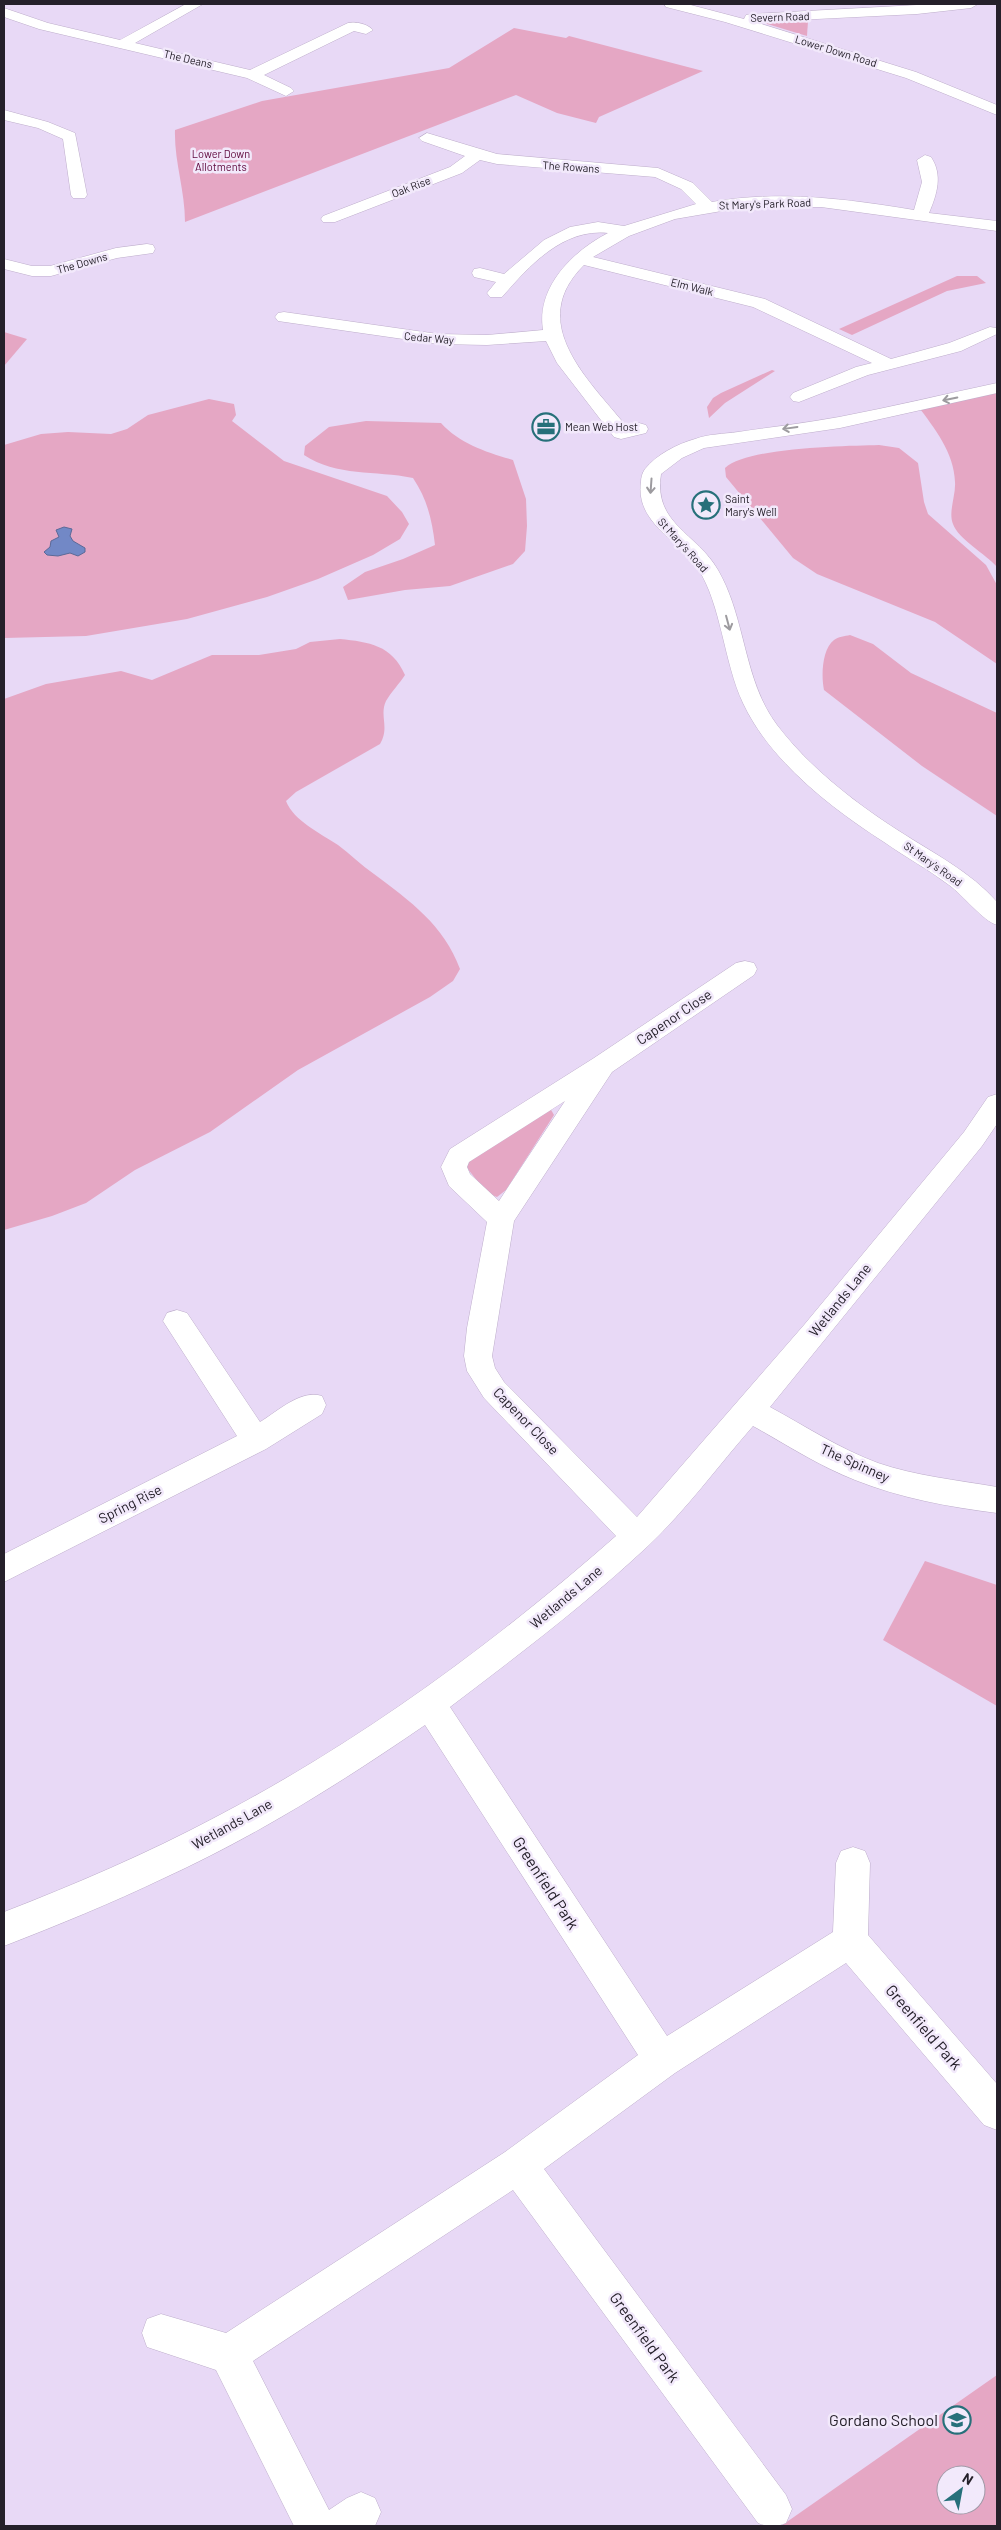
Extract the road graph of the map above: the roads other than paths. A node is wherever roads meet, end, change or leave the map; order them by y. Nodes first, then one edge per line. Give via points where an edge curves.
1 (196, 4) edge
2 (671, 4) edge
3 (971, 4) edge
4 (4, 12) edge
5 (830, 15) junction
6 (730, 19) junction
7 (353, 26) dead end
8 (123, 44) junction
9 (822, 48) junction
10 (252, 75) junction
11 (286, 91) dead end
12 (997, 110) edge
13 (4, 115) edge
14 (426, 138) dead end
15 (476, 155) junction
16 (931, 166) dead end
17 (61, 190) dead end
18 (707, 206) junction
19 (342, 217) dead end
20 (919, 217) junction
21 (997, 226) edge
22 (625, 231) junction
23 (135, 248) dead end
24 (579, 259) junction
25 (4, 264) edge
26 (480, 273) dead end
27 (284, 317) dead end
28 (990, 332) dead end
29 (553, 335) junction
30 (889, 366) junction
31 (997, 388) edge
32 (799, 397) dead end
33 (639, 429) dead end
34 (997, 917) edge
35 (745, 969) dead end
36 (603, 1065) junction
37 (997, 1104) edge
38 (502, 1219) junction
39 (176, 1321) dead end
40 (312, 1405) dead end
41 (750, 1410) junction
42 (256, 1440) junction
43 (997, 1500) edge
44 (637, 1537) junction
45 (4, 1569) edge
46 (430, 1705) junction
47 (853, 1863) dead end
48 (4, 1928) edge
49 (850, 1941) junction
50 (662, 2060) junction
51 (997, 2112) edge
52 (518, 2165) junction
53 (161, 2333) dead end
54 (228, 2354) junction
55 (772, 2509) dead end
56 (315, 2526) edge

1 - 8 street
2 - 6 street, Lower Down Road
3 - 5 street, Severn Road
4 - 8 street, The Deans via 34,23
5 - 6 street, Severn Road
5 - 9 street, Severn Road via 816,28
6 - 9 street, Lower Down Road
7 - 10 street
8 - 10 street, The Deans
9 - 12 street, Lower Down Road via 911,75
10 - 11 street, The Deans
13 - 17 street via 77,134 78,192
14 - 15 street, The Rowans
15 - 18 street, The Rowans via 537,164 654,172 687,186
15 - 19 street, Oak Rise via 456,170
16 - 20 street via 931,186
18 - 20 street, St Mary's Park Road via 802,201 847,204
18 - 22 street, St Mary's Park Road
20 - 21 street, St Mary's Park Road
22 - 24 street, St Mary's Park Road
22 - 26 street, St Mary's Park Road via 598,227 549,244 521,265 501,286
23 - 25 street, The Downs via 51,271 32,271
24 - 29 street, St Mary's Park Road via 553,299 550,316
24 - 30 street, Elm Walk via 758,303 795,327
27 - 29 street, Cedar Way via 308,315 443,340
28 - 30 street via 955,347
29 - 33 street, St Mary's Park Road via 563,359 621,433
30 - 32 street via 862,371
31 -> 34 street, St Mary's Road via 840,422 700,443 675,454 652,472 650,494 657,517 706,567 720,593 755,709 776,739 848,804 970,890
35 - 36 street, Capenor Close
36 - 38 street, Capenor Close
36 - 38 street, Capenor Close via 456,1158 454,1167 458,1179
37 - 41 street, Wetlands Lane via 973,1138
38 - 44 street, Capenor Close via 481,1328 478,1356 481,1371 494,1390
39 - 42 street
40 - 42 street, Spring Rise
41 - 43 street, The Spinney via 846,1462 875,1474 934,1490
41 - 44 street, Wetlands Lane
42 - 45 street, Spring Rise
44 - 46 street, Wetlands Lane via 518,1638
46 - 48 street, Wetlands Lane via 299,1787 196,1844 90,1894
46 - 50 street, Greenfield Park
47 - 49 street
49 - 50 street
49 - 51 street, Greenfield Park
50 - 52 street
52 - 54 street
52 - 55 street, Greenfield Park
53 - 54 street
54 - 56 street

